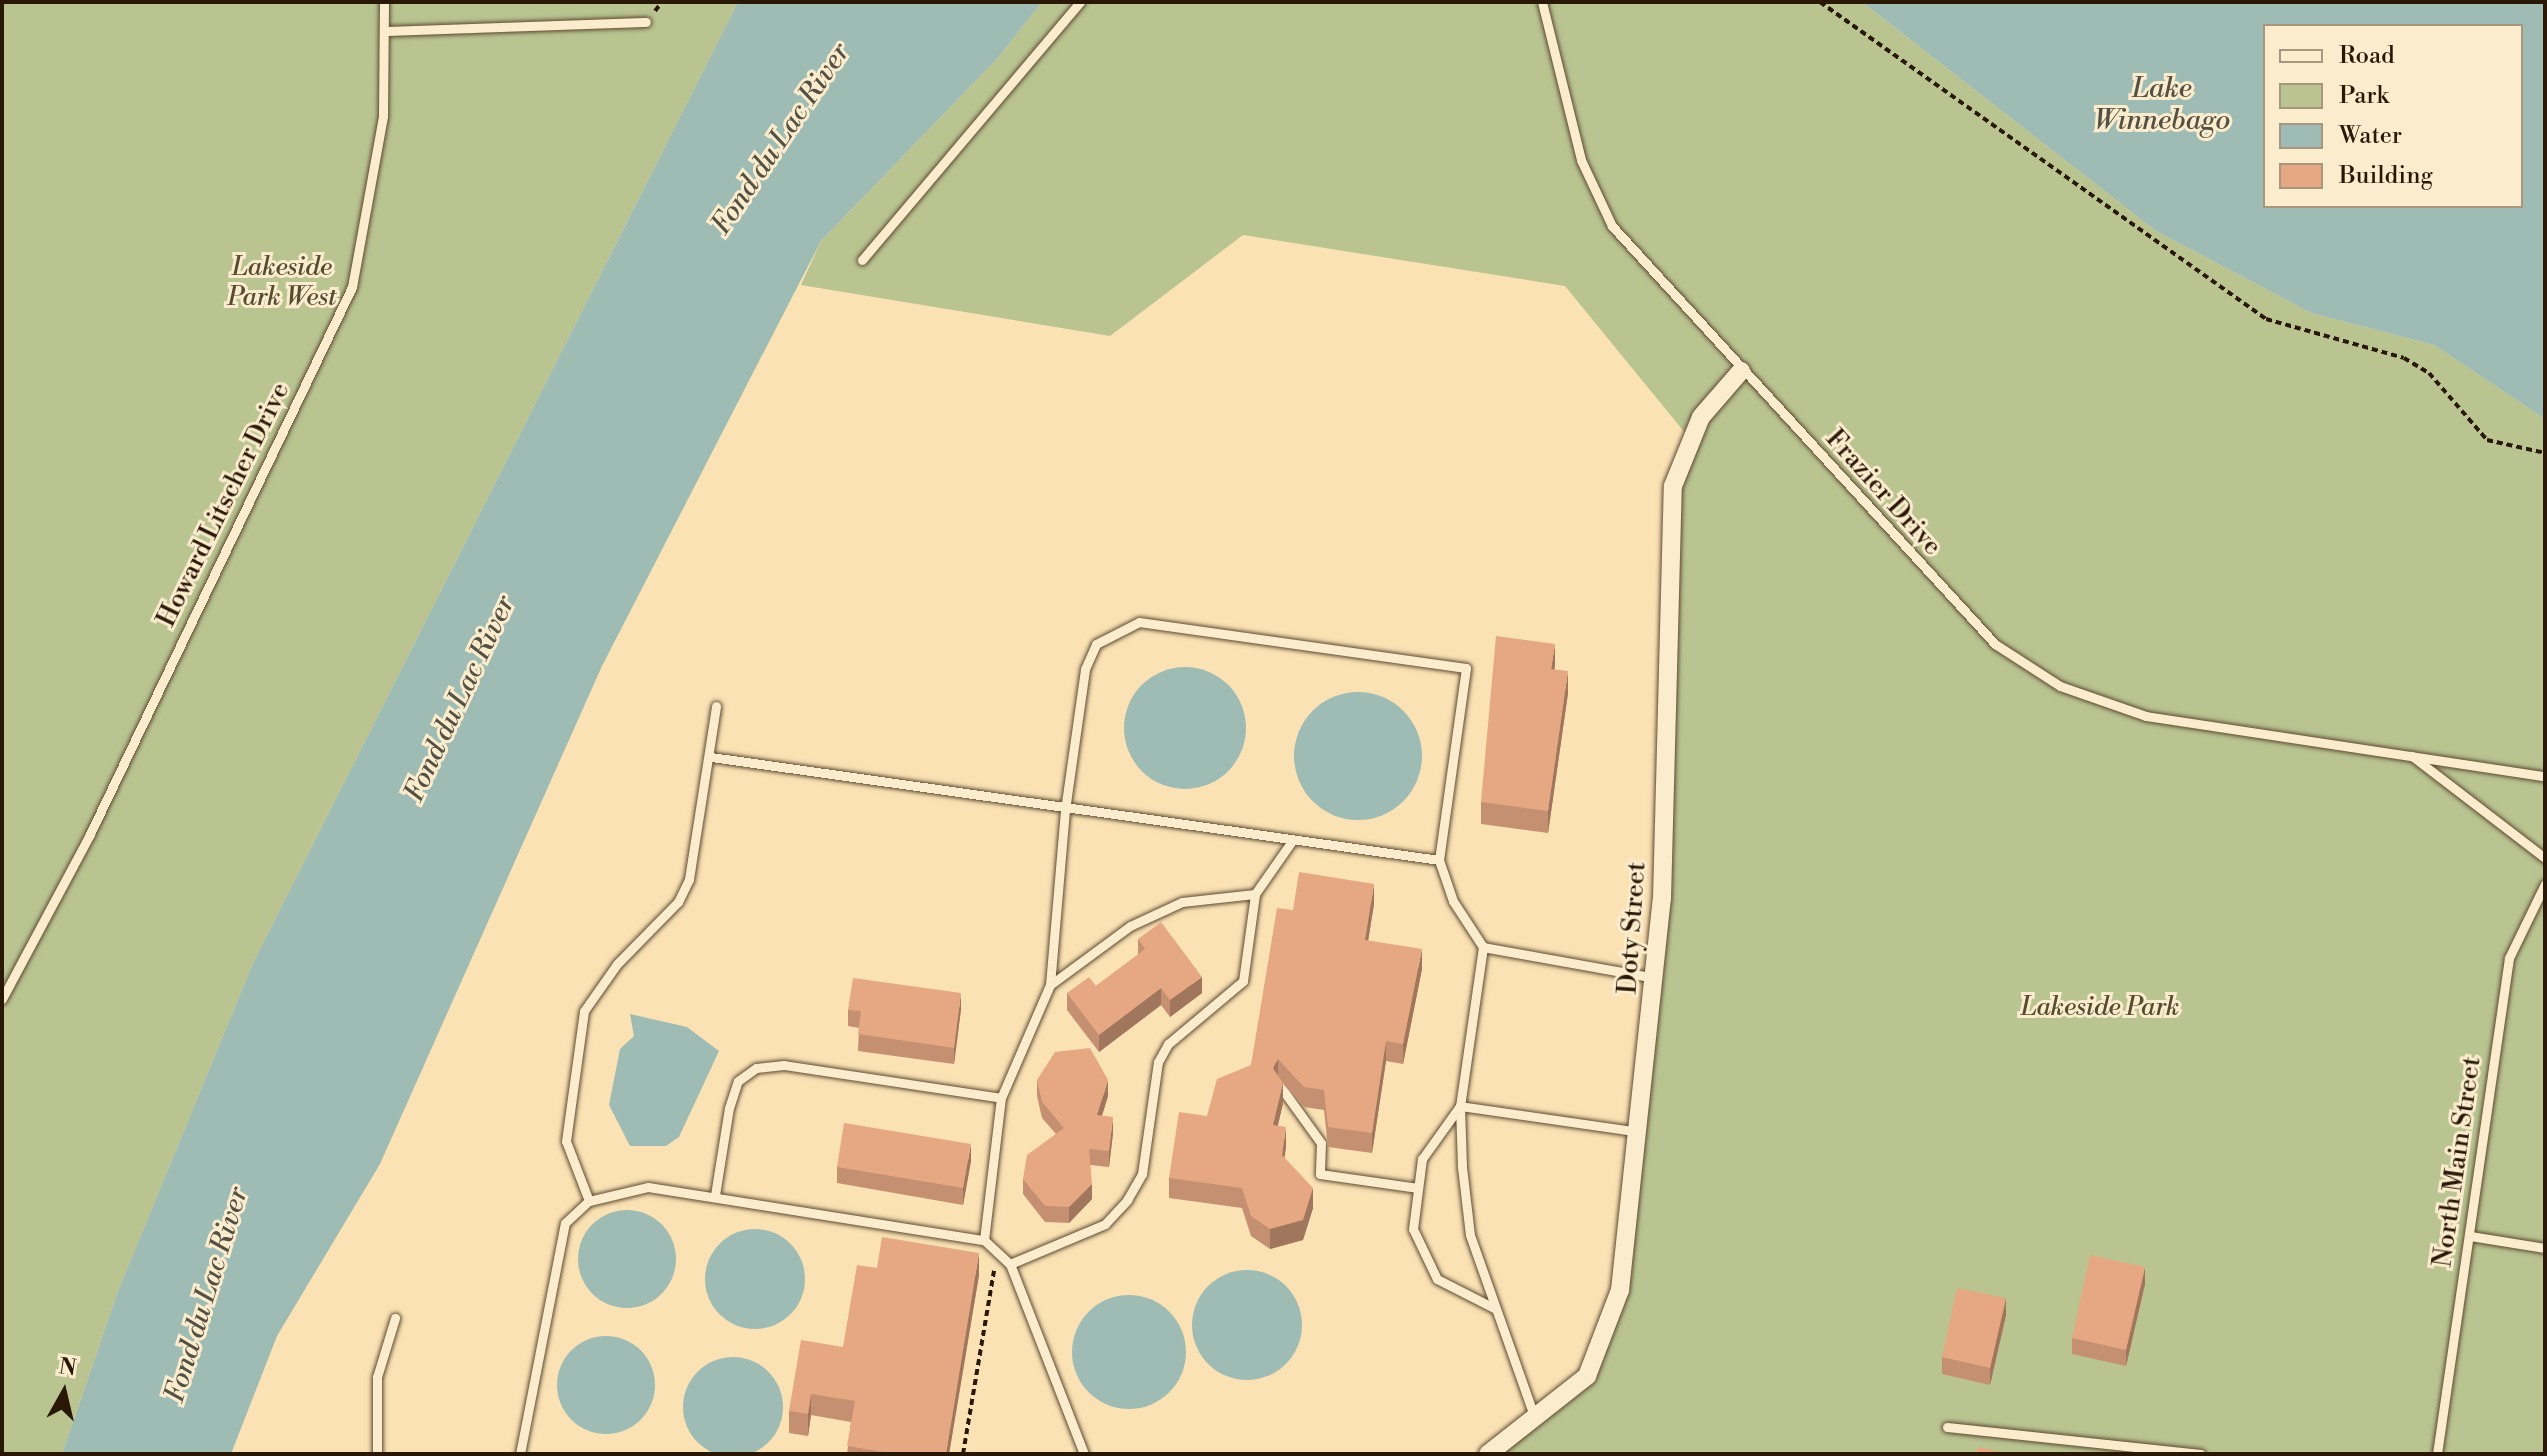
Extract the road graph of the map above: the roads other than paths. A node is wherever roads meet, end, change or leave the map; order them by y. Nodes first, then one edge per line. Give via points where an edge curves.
1 (384, 2) edge
2 (1080, 2) edge
3 (1542, 2) edge
4 (646, 22) dead end
5 (384, 31) junction
6 (862, 260) dead end
7 (1741, 371) junction
8 (716, 706) dead end
9 (2403, 751) junction
10 (711, 757) junction
11 (2545, 776) edge
12 (1065, 810) junction
13 (1292, 841) junction
14 (2545, 858) edge
15 (1439, 860) junction
16 (2545, 884) edge
17 (1255, 894) junction
18 (1483, 947) junction
19 (1655, 978) junction
20 (1050, 985) junction
21 (2, 999) edge
22 (1280, 1086) edge
23 (1001, 1098) junction
24 (1460, 1106) junction
25 (1640, 1132) junction
26 (1418, 1188) junction
27 (715, 1195) junction
28 (589, 1201) junction
29 (2470, 1236) junction
30 (984, 1240) junction
31 (2545, 1248) edge
32 (1010, 1264) junction
33 (1494, 1308) junction
34 (395, 1318) dead end
35 (1534, 1416) junction
36 (1947, 1427) dead end
37 (377, 1454) edge
38 (520, 1454) edge
39 (1084, 1454) edge
40 (1488, 1454) edge
41 (2201, 1454) edge
42 (2437, 1454) edge

1 - 5 lane, Howard Litscher Drive
2 - 6 lane
3 - 7 lane, Frazier Drive via 1581,160 1599,205
4 - 5 lane
5 - 21 lane, Howard Litscher Drive via 383,116 352,287 90,834
7 - 9 lane, Frazier Drive via 1973,625 2043,677 2146,716
7 - 19 street, Doty Street via 1701,417 1673,486
8 - 10 lane
9 - 11 lane, Frazier Drive
9 - 14 lane, Frazier Drive
10 - 12 lane
10 - 28 lane via 678,902 617,964 584,1011 566,1141
12 - 13 lane
12 - 15 lane via 1085,669 1096,644 1139,622 1466,668
12 - 20 lane
13 - 15 lane
13 - 17 lane
15 - 18 lane via 1453,901
16 - 29 lane, North Main Street via 2509,958
17 - 20 lane via 1182,902 1130,926
17 - 32 lane via 1243,981 1168,1044 1158,1062 1142,1174 1127,1200 1105,1224
18 - 19 lane
18 - 24 lane
19 - 25 street, Doty Street
20 - 23 lane
22 - 26 lane via 1321,1143 1320,1174
23 - 27 lane via 784,1065 756,1068 738,1081 729,1108
23 - 30 lane
24 - 25 lane
24 - 26 lane via 1422,1159
24 - 33 lane via 1470,1235
25 - 35 street, Doty Street via 1611,1323 1587,1376
26 - 33 lane via 1413,1229 1420,1256 1437,1279
27 - 28 lane via 648,1187
27 - 30 lane
28 - 38 lane via 565,1223 555,1250
29 - 31 lane
29 - 42 lane, North Main Street
30 - 32 lane
32 - 39 lane
33 - 35 lane
34 - 37 lane via 377,1377
35 - 40 street, Doty Street
36 - 41 lane

